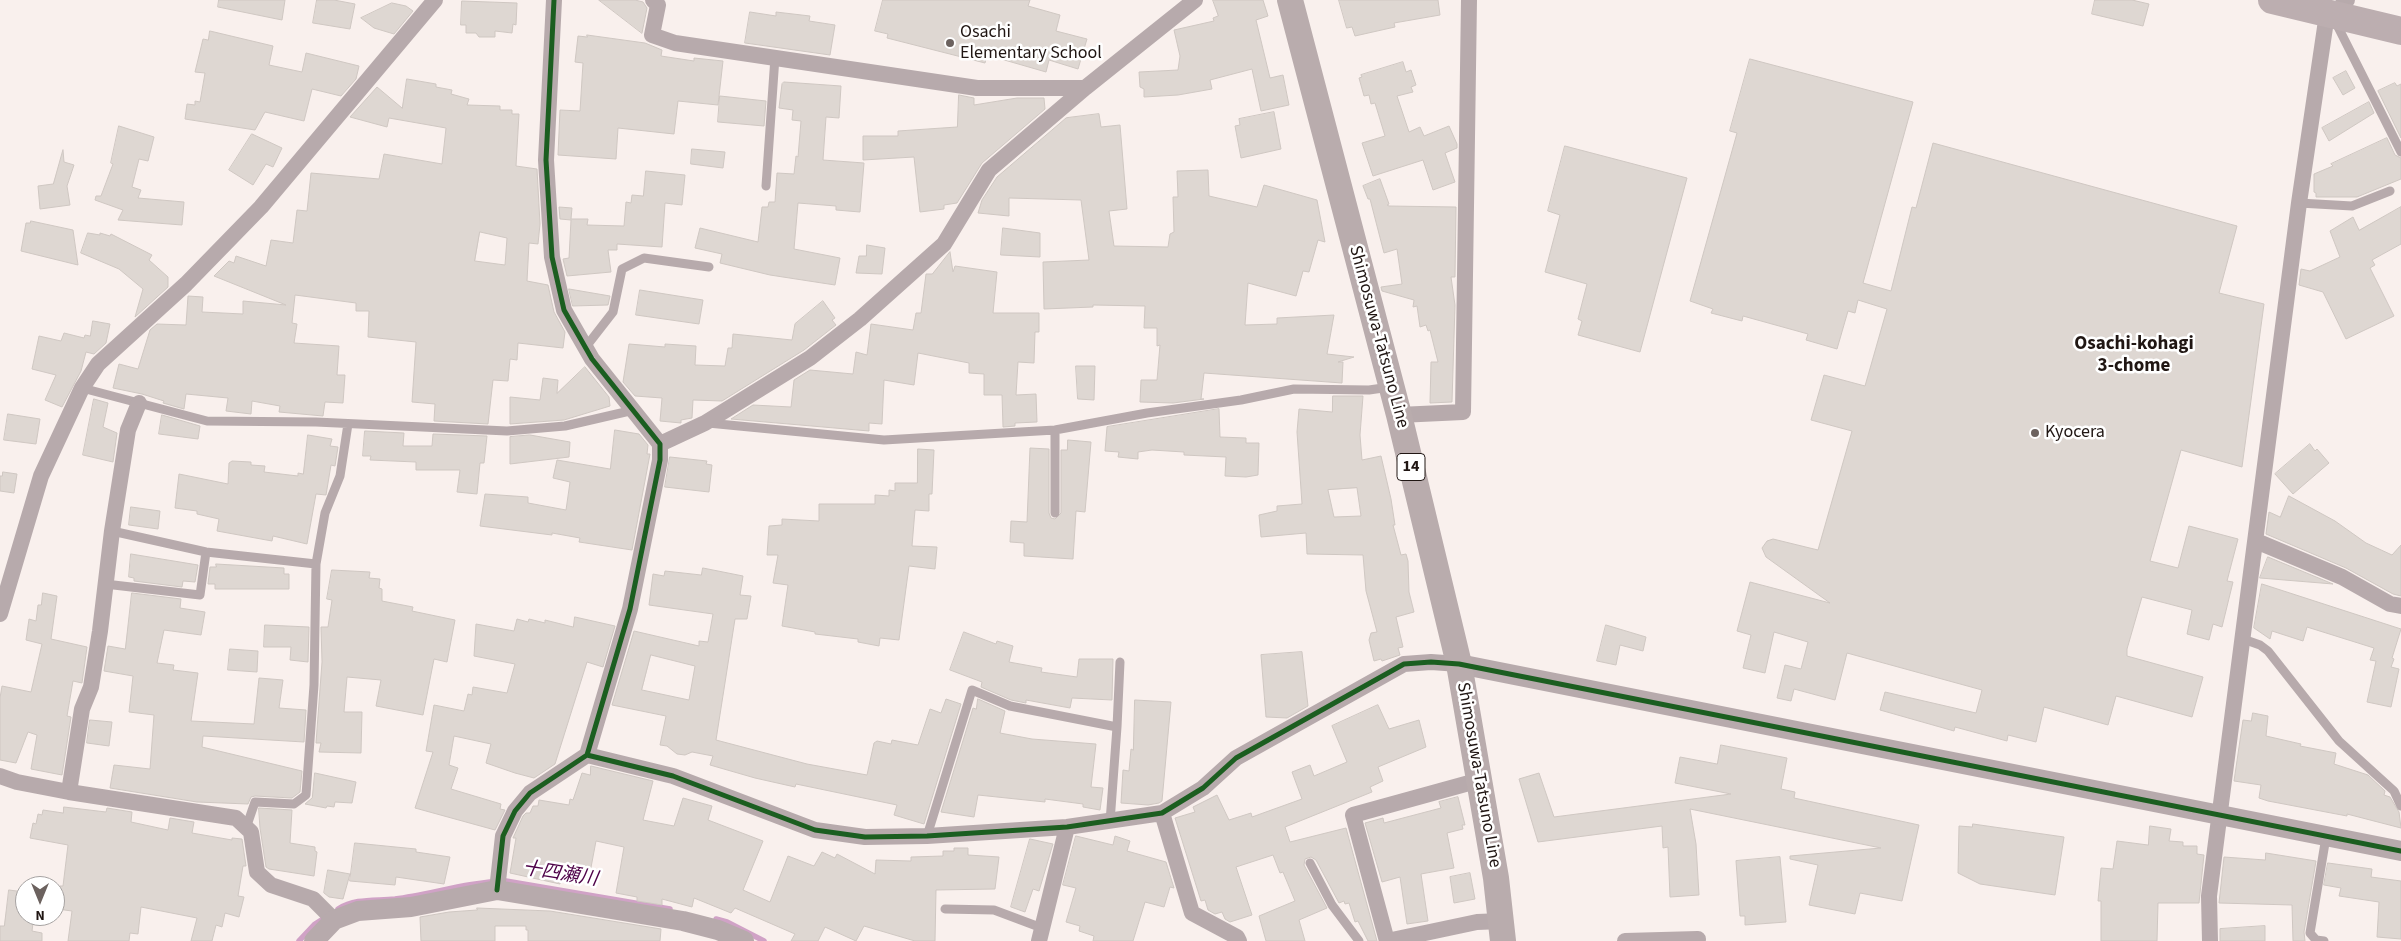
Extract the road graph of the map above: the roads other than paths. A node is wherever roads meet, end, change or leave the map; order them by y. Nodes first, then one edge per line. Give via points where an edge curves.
1 (435, 0) edge
2 (554, 0) edge
3 (653, 0) edge
4 (1195, 0) edge
5 (1290, 0) edge
6 (1469, 0) edge
7 (2272, 0) edge
8 (2336, 10) edge
9 (2401, 32) edge
10 (775, 57) junction
11 (1085, 88) junction
12 (2401, 152) edge
13 (766, 186) dead end
14 (2390, 191) dead end
15 (2299, 203) junction
16 (709, 267) dead end
17 (585, 348) junction
18 (1390, 387) junction
19 (82, 388) junction
20 (139, 403) junction
21 (634, 410) junction
22 (1399, 416) junction
23 (705, 422) junction
24 (348, 424) junction
25 (1055, 430) junction
26 (660, 444) junction
27 (1055, 513) dead end
28 (112, 531) junction
29 (2256, 541) junction
30 (206, 552) junction
31 (316, 564) junction
32 (105, 584) junction
33 (2401, 606) edge
34 (0, 614) edge
35 (2243, 639) junction
36 (1120, 662) dead end
37 (1459, 664) junction
38 (1117, 727) junction
39 (587, 755) junction
40 (0, 776) edge
41 (1480, 780) junction
42 (69, 792) junction
43 (2401, 806) edge
44 (1162, 813) junction
45 (2220, 816) junction
46 (1110, 822) junction
47 (1067, 827) junction
48 (246, 828) junction
49 (927, 836) junction
50 (2326, 837) junction
51 (2401, 851) edge
52 (1310, 863) dead end
53 (497, 890) junction
54 (945, 910) dead end
55 (334, 920) junction
56 (1502, 931) edge
57 (1040, 934) edge
58 (2309, 937) edge
59 (1698, 939) dead end
60 (314, 941) edge
61 (744, 941) edge
62 (1239, 941) edge
63 (1360, 941) edge
64 (1387, 941) edge
65 (1625, 941) edge
66 (2210, 941) edge
67 (2324, 941) edge

1 - 19 street via 261,206 186,284 98,364
2 - 17 street via 546,160 552,257 564,310
3 - 10 street via 658,5 652,35 675,43
4 - 11 street
5 - 18 main road, Shimosuwa-Tatsuno Line / 14
6 - 22 street via 1463,412
7 - 8 highway
8 - 9 highway
8 - 12 lane
8 - 15 street
10 - 11 street via 977,88
10 - 13 lane
11 - 23 street via 989,170 944,244 874,307 810,358
14 - 15 lane via 2352,206
15 - 29 street
16 - 17 lane via 644,258 622,269 613,312
17 - 21 street
18 - 22 main road, Shimosuwa-Tatsuno Line / 14
18 - 25 lane via 1369,390 1294,389
19 - 20 lane
19 - 34 street via 41,476
20 - 24 lane via 207,421
20 - 28 street via 128,430
21 - 24 lane via 565,426 507,431
21 - 26 street
22 - 37 main road, Shimosuwa-Tatsuno Line / 14
23 - 25 lane via 884,440
23 - 26 street
24 - 31 lane via 340,476 325,512
25 - 27 lane
26 - 39 street via 660,460 630,609
28 - 30 lane
28 - 32 street
29 - 33 street via 2342,577 2390,604
29 - 35 street
30 - 31 lane
30 - 32 lane via 200,596
31 - 48 lane via 314,685 306,794 294,804 255,802
32 - 42 street via 91,687 82,709
35 - 43 lane via 2268,651 2339,741 2394,792
35 - 45 street
36 - 38 lane
37 - 41 main road, Shimosuwa-Tatsuno Line / 14
37 - 44 street via 1404,664 1236,758 1203,788
37 - 45 street
38 - 46 lane
38 - 49 lane via 1010,706 972,690
39 - 49 street via 673,776 815,830 865,837
39 - 53 street via 530,793 515,812 503,836
40 - 42 street
41 - 56 main road, Shimosuwa-Tatsuno Line / 14
41 - 64 street via 1353,814
42 - 48 street via 236,818
44 - 46 street
44 - 62 street via 1192,914
45 - 50 street
45 - 66 street via 2209,896
46 - 47 street
47 - 49 street
47 - 57 street
48 - 55 street via 251,832 257,872 271,886 313,899
50 - 51 street
50 - 58 lane
52 - 63 lane via 1332,906
53 - 55 street via 412,907 358,911
53 - 61 street via 683,921
54 - 57 lane via 994,910
55 - 60 street
56 - 64 street via 1478,922
58 - 67 lane
59 - 65 street

